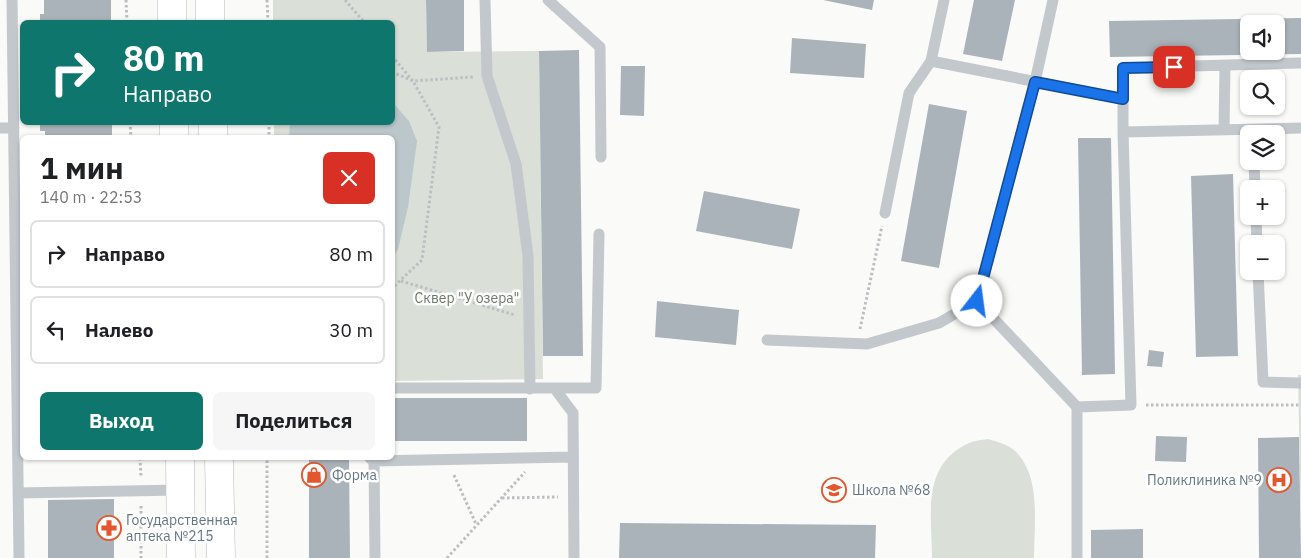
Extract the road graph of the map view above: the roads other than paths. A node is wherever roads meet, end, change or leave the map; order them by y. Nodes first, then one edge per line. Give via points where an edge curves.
1 (12, 0) edge
2 (172, 0) edge
3 (210, 0) edge
4 (485, 0) edge
5 (548, 0) edge
6 (944, 0) edge
7 (1053, 0) edge
8 (172, 20) edge
9 (210, 20) edge
10 (931, 61) junction
11 (1301, 63) edge
12 (1225, 66) junction
13 (1035, 82) junction
14 (1123, 99) junction
15 (0, 128) edge
16 (14, 128) junction
17 (1301, 128) edge
18 (1285, 129) edge
19 (1224, 130) junction
20 (1240, 131) edge
21 (1123, 132) junction
22 (601, 157) dead end
23 (885, 213) road end
24 (599, 234) dead end
25 (1258, 280) edge
26 (977, 301) junction
27 (767, 340) dead end
28 (1301, 383) edge
29 (395, 388) edge
30 (530, 389) junction
31 (555, 389) junction
32 (1077, 407) junction
33 (573, 457) junction
34 (395, 459) edge
35 (180, 460) edge
36 (219, 460) edge
37 (372, 460) edge
38 (180, 490) junction
39 (18, 493) junction
40 (18, 558) edge
41 (181, 558) edge
42 (221, 558) edge
43 (375, 558) edge
44 (574, 558) edge
45 (1076, 558) edge

1 - 16 lane
2 - 8 main road
3 - 9 main road
4 - 30 lane via 487,76 516,164 528,256
5 - 22 lane via 600,47
6 - 10 lane
7 - 13 lane
10 - 13 lane
10 - 23 lane via 909,93
11 - 12 lane
12 - 14 lane via 1123,68
12 - 19 lane
13 - 14 lane
13 - 26 lane
14 - 21 lane
15 - 16 lane
16 - 39 lane
17 - 18 lane
19 - 20 lane
19 - 21 lane
21 - 32 lane via 1131,405
24 - 31 lane via 596,388
25 - 28 lane via 1263,382
26 - 27 lane via 939,323 867,344
26 - 32 lane
29 - 30 lane
30 - 31 lane
31 - 33 lane via 573,414
32 - 45 lane
33 - 34 lane
33 - 44 lane
35 - 38 main road
36 - 42 main road
37 - 43 lane
38 - 39 lane
38 - 41 main road
39 - 40 lane

